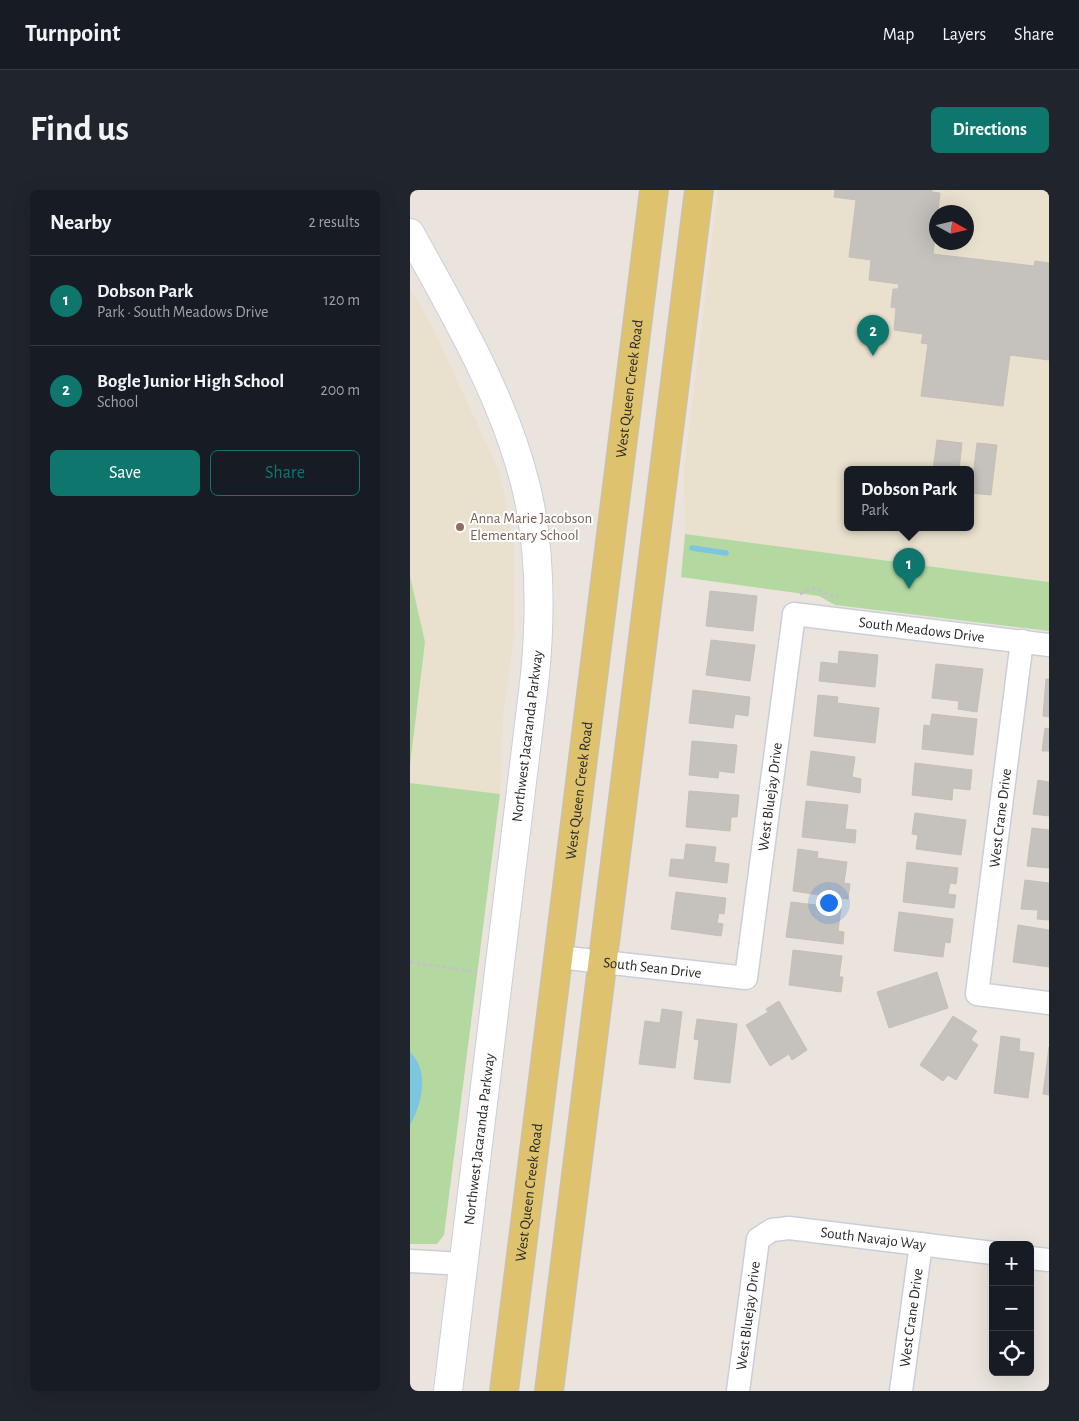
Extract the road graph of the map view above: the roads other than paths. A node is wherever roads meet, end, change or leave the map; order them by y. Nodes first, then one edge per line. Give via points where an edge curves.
1 (654, 190) edge
2 (699, 190) edge
3 (410, 233) edge
4 (794, 614) joint
5 (1022, 642) junction
6 (1049, 645) edge
7 (559, 957) junction
8 (604, 962) junction
9 (746, 978) joint
10 (1049, 1003) edge
11 (758, 1240) joint
12 (921, 1244) junction
13 (989, 1252) edge
14 (1034, 1258) edge
15 (410, 1260) edge
16 (1049, 1260) edge
17 (464, 1264) junction
18 (448, 1391) edge
19 (504, 1391) edge
20 (549, 1391) edge
21 (738, 1391) edge
22 (901, 1391) edge

1 - 7 main road, West Queen Creek Road
2 - 8 main road
3 - 17 street, Northwest Jacaranda Parkway via 471,348 512,443 526,486 538,563 540,600 535,675
4 - 5 street, South Meadows Drive
4 - 9 street, West Bluejay Drive
5 - 6 street, South Meadows Drive
5 - 10 street, West Crane Drive via 977,994
7 - 8 street, South Sean Drive
7 - 19 main road, West Queen Creek Road
8 - 9 street, South Sean Drive
8 - 20 main road
11 - 12 street, South Navajo Way via 772,1230 789,1228
11 - 21 street, West Bluejay Drive
12 - 13 street, South Navajo Way
12 - 22 street, West Crane Drive
14 - 16 street
15 - 17 street
17 - 18 street, Northwest Jacaranda Parkway

